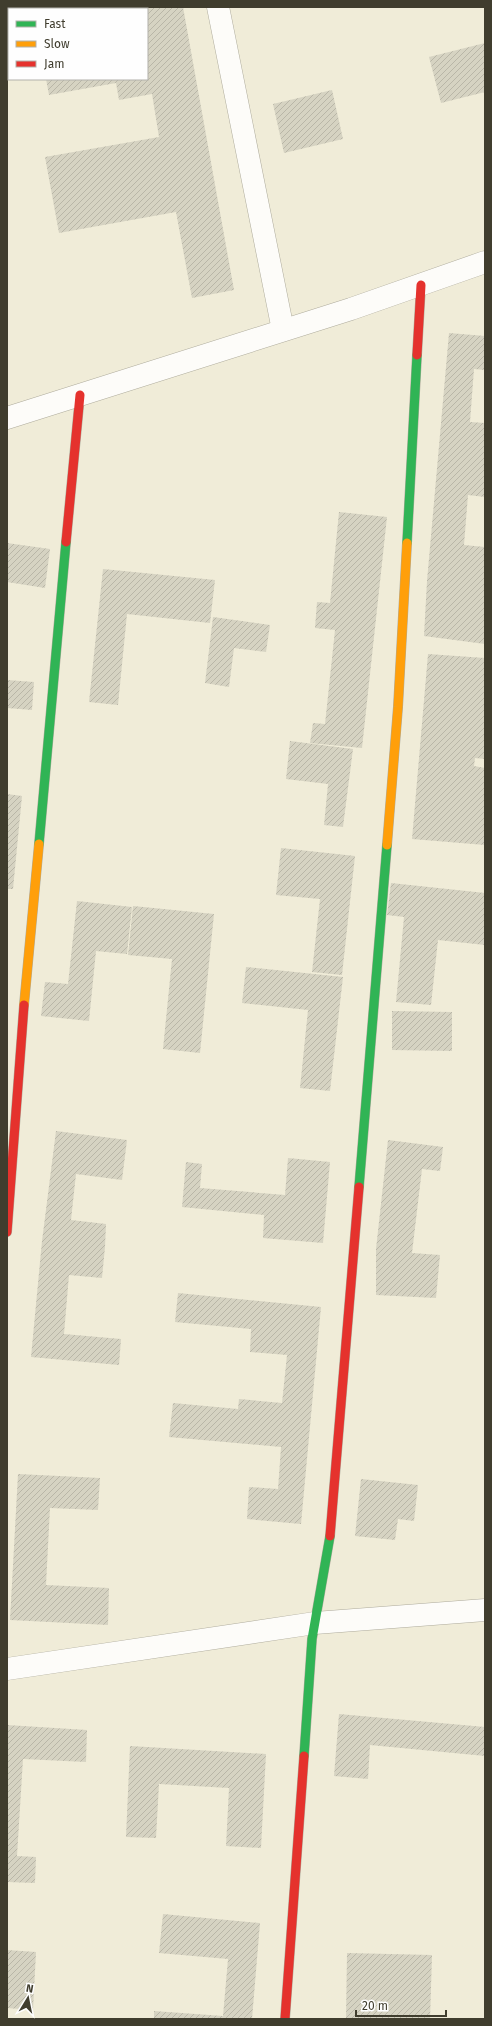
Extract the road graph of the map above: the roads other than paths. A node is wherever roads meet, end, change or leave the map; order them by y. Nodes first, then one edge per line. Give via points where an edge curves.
1 (218, 7) edge
2 (485, 262) edge
3 (421, 285) junction
4 (283, 330) junction
5 (80, 395) junction
6 (7, 418) edge
7 (7, 1232) edge
8 (485, 1610) edge
9 (315, 1623) junction
10 (7, 1669) edge
11 (285, 2019) edge

1 - 4 street
2 - 3 street
3 - 4 street
3 - 9 street via 398,715 329,1548
4 - 5 street
5 - 6 street
5 - 7 street via 23,1015
8 - 9 street
9 - 10 street
9 - 11 street via 311,1647

